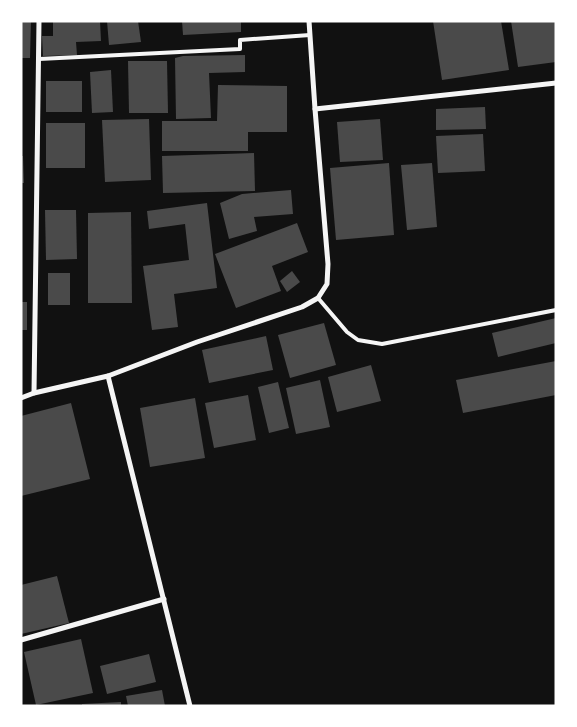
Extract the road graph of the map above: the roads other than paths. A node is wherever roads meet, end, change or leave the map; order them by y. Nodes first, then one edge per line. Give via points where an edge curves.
1 (39, 21) edge
2 (309, 21) edge
3 (310, 35) junction
4 (39, 59) junction
5 (556, 84) edge
6 (315, 109) junction
7 (318, 298) junction
8 (556, 310) edge
9 (108, 376) junction
10 (34, 393) junction
11 (21, 398) edge
12 (164, 599) junction
13 (21, 640) edge
14 (190, 706) edge

1 - 4 street
2 - 3 street
3 - 4 lane via 240,40 240,49
3 - 6 street
4 - 10 street
5 - 6 street
6 - 7 street via 328,264 327,284
7 - 8 lane via 358,340 382,344
7 - 9 street via 302,307
9 - 10 street
9 - 12 street
10 - 11 street
12 - 13 street
12 - 14 street

